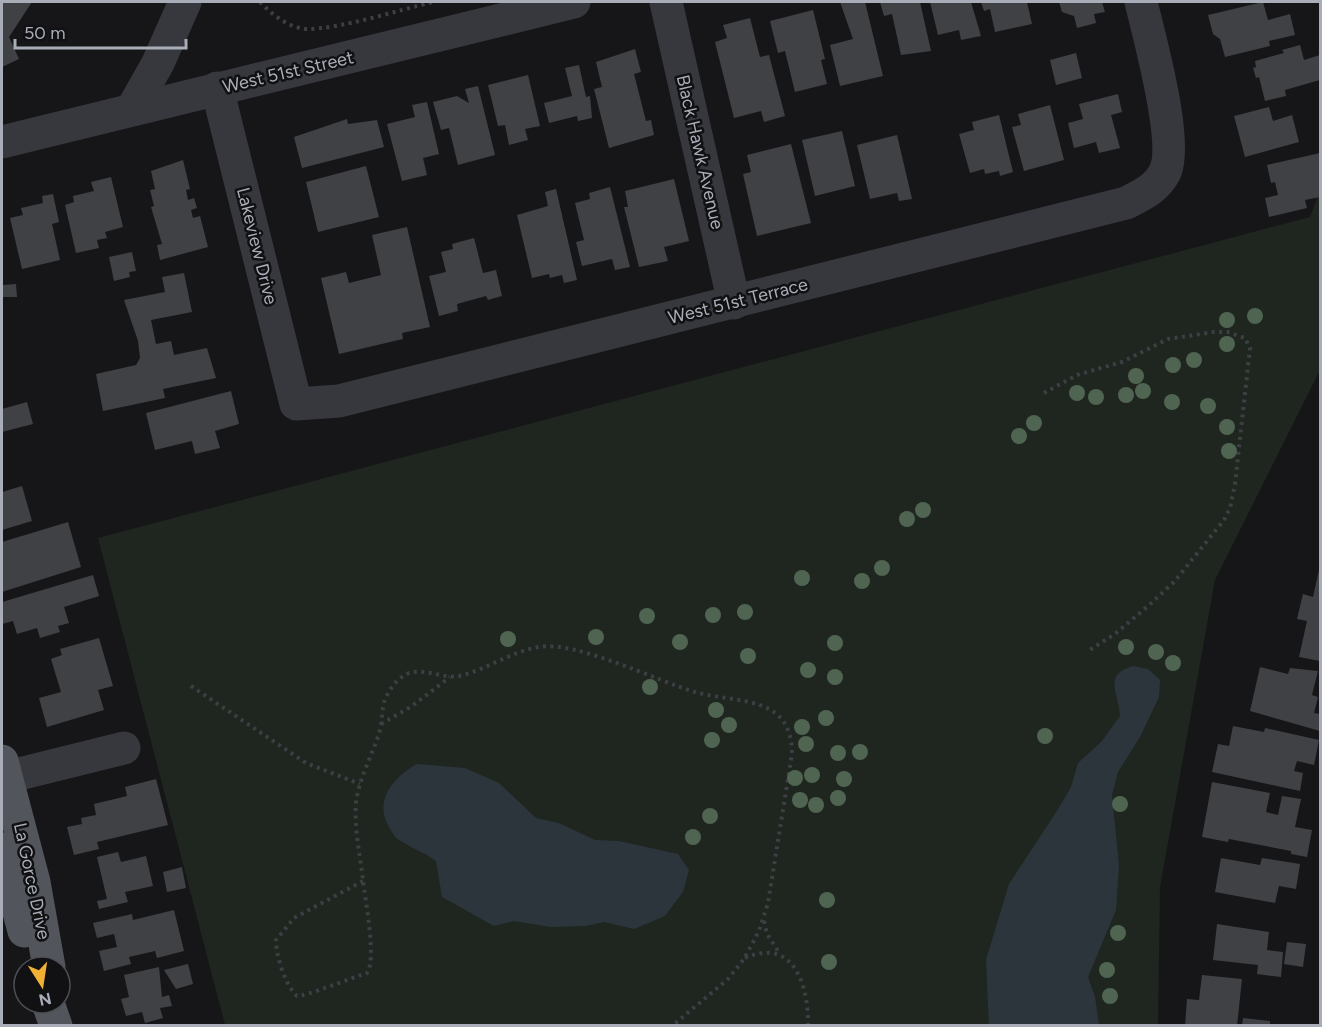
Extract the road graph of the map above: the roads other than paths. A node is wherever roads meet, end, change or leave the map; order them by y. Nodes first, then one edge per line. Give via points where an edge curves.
1 (185, 2) edge
2 (574, 2) edge
3 (666, 2) edge
4 (1141, 2) edge
5 (217, 88) junction
6 (132, 109) junction
7 (2, 142) edge
8 (734, 303) junction
9 (296, 404) joint
10 (124, 748) dead end
11 (4, 769) edge
12 (2, 849) edge
13 (32, 955) edge
14 (46, 955) edge

1 - 6 street
2 - 5 street, West 51st Street
3 - 8 street, Black Hawk Avenue
4 - 8 street, West 51st Terrace via 1162,94 1168,143 1166,170 1151,191 1126,203
5 - 6 street, West 51st Street
5 - 9 street, Lakeview Drive
6 - 7 street, West 51st Street
8 - 9 street, West 51st Terrace via 339,401
10 - 11 street
11 - 14 main road, La Gorce Drive via 34,882
12 - 13 main road, La Gorce Drive

